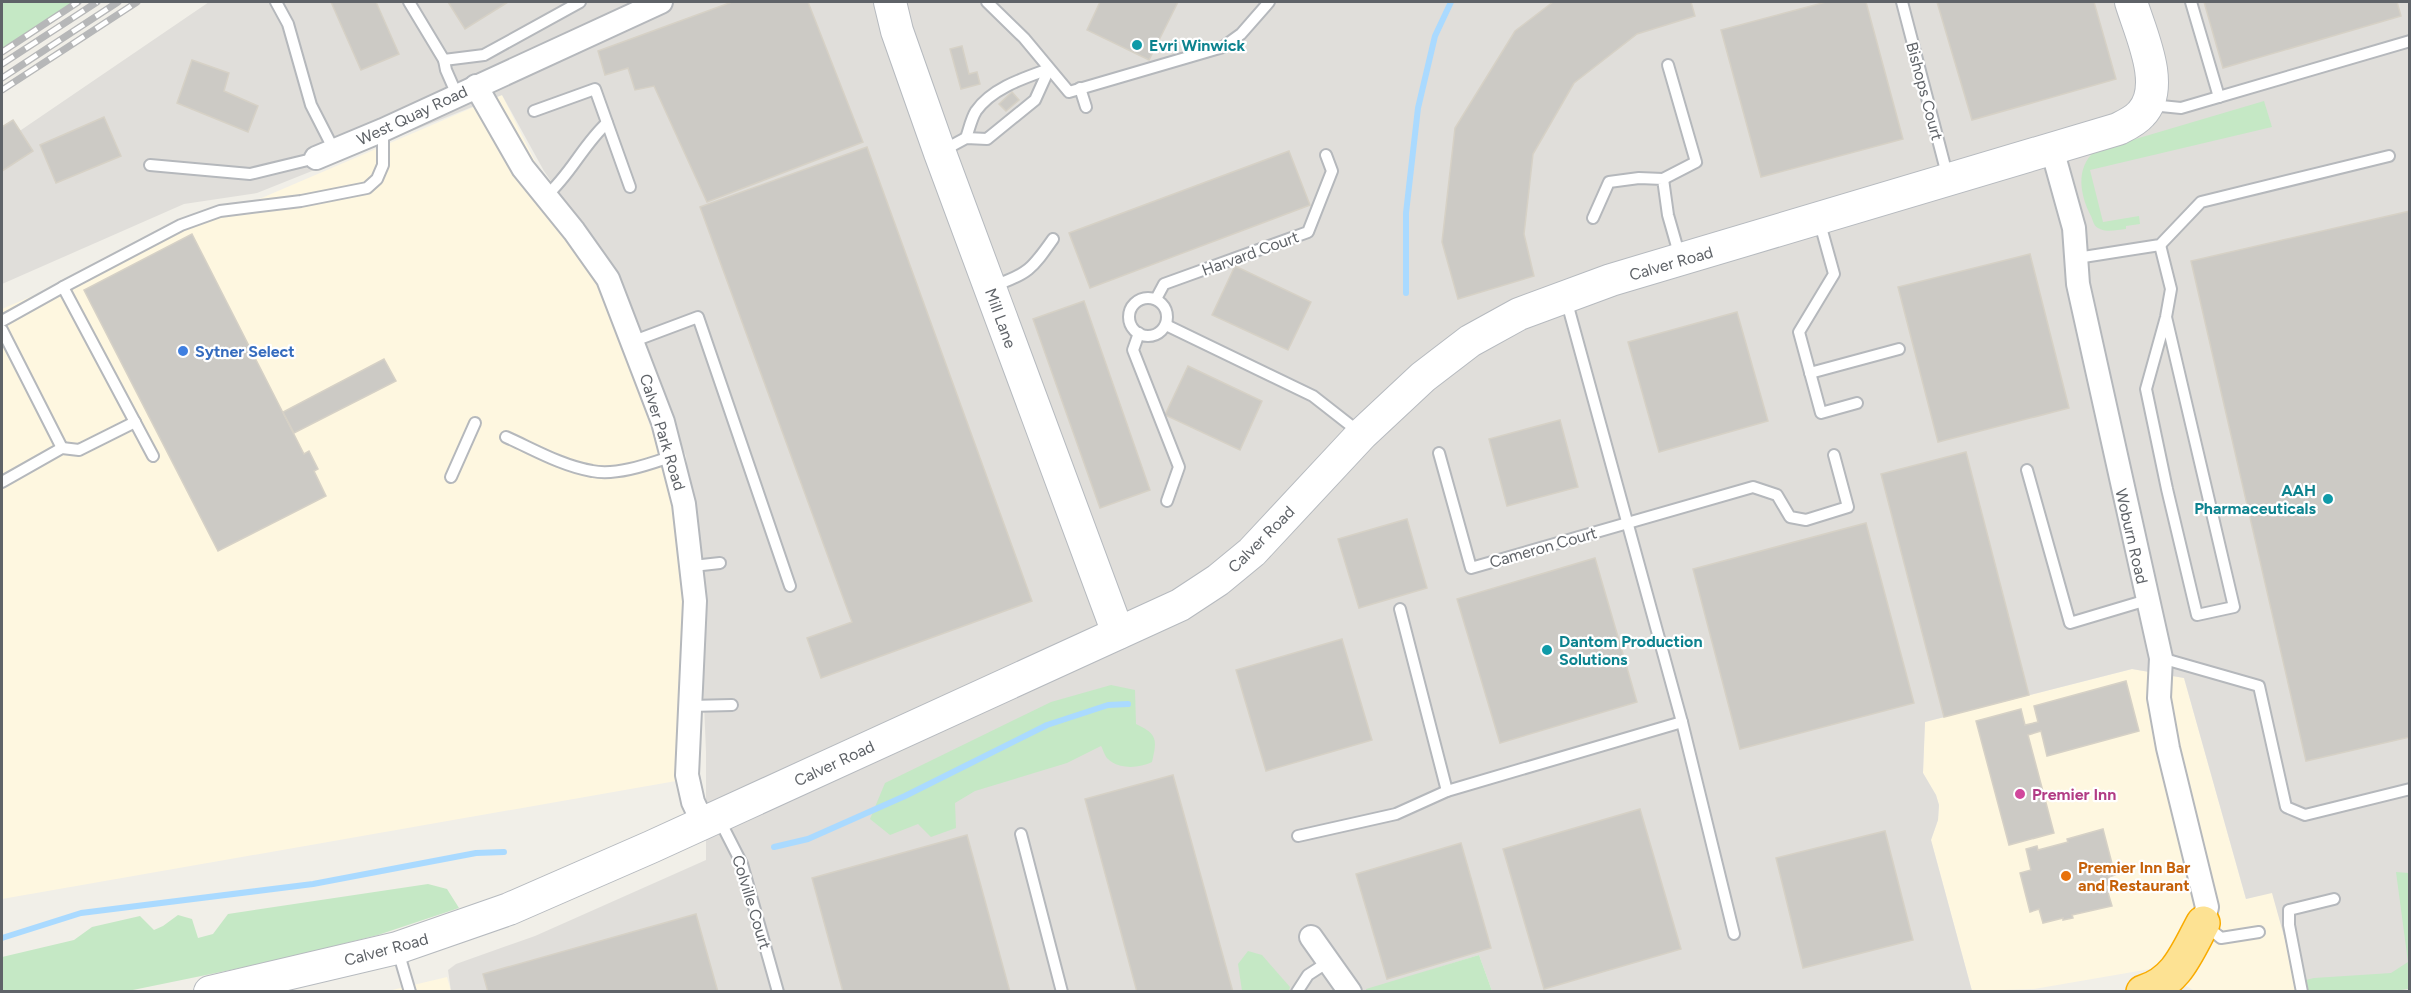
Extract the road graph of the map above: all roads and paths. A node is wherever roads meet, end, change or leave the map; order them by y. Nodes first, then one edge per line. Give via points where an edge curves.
1 (276, 2) edge
2 (409, 2) edge
3 (580, 2) edge
4 (661, 2) edge
5 (890, 2) edge
6 (987, 2) edge
7 (1269, 2) edge
8 (1902, 2) edge
9 (2131, 2) edge
10 (2191, 2) edge
11 (2409, 41) edge
12 (444, 60) junction
13 (1668, 64) dead end
14 (1049, 69) junction
15 (1080, 88) junction
16 (466, 90) junction
17 (2219, 97) junction
18 (2148, 104) junction
19 (1086, 107) dead end
20 (534, 111) dead end
21 (607, 123) junction
22 (383, 130) junction
23 (953, 145) junction
24 (2052, 148) junction
25 (325, 154) junction
26 (1326, 155) dead end
27 (2389, 156) dead end
28 (150, 165) dead end
29 (1663, 179) junction
30 (1949, 180) junction
31 (630, 187) dead end
32 (546, 196) junction
33 (1593, 218) dead end
34 (1819, 219) junction
35 (1053, 239) dead end
36 (2160, 245) junction
37 (2077, 258) junction
38 (1681, 260) junction
39 (63, 287) junction
40 (990, 288) junction
41 (1565, 297) junction
42 (1156, 299) junction
43 (2166, 317) junction
44 (2, 321) edge
45 (1166, 325) junction
46 (2, 330) edge
47 (1139, 333) junction
48 (634, 341) junction
49 (1899, 349) dead end
50 (1810, 372) junction
51 (1857, 403) dead end
52 (135, 422) junction
53 (475, 423) dead end
54 (1362, 434) junction
55 (506, 437) dead end
56 (62, 448) junction
57 (1439, 453) dead end
58 (1834, 455) dead end
59 (153, 456) dead end
60 (674, 456) junction
61 (2027, 470) dead end
62 (451, 477) dead end
63 (2, 482) edge
64 (1167, 501) dead end
65 (1626, 524) junction
66 (720, 563) dead end
67 (693, 566) junction
68 (790, 586) dead end
69 (2147, 600) junction
70 (1400, 609) dead end
71 (1118, 633) junction
72 (2161, 658) junction
73 (732, 705) dead end
74 (690, 706) junction
75 (1682, 722) junction
76 (2409, 789) edge
77 (1447, 791) junction
78 (710, 820) junction
79 (1021, 834) dead end
80 (1298, 836) dead end
81 (2334, 899) dead end
82 (2203, 923) junction
83 (2259, 932) dead end
84 (1734, 934) dead end
85 (1311, 937) dead end
86 (397, 948) junction
87 (1328, 962) junction
88 (210, 992) edge
89 (410, 992) edge
90 (778, 992) edge
91 (1062, 992) edge
92 (1297, 992) edge
93 (1350, 992) edge
94 (2143, 992) edge
95 (2302, 992) edge

1 - 25 lane via 288,24
2 - 12 lane
3 - 12 lane via 484,55
4 - 16 street, West Quay Road
5 - 23 street, Mill Lane via 897,31
6 - 14 lane
7 - 15 lane via 1223,47
8 - 30 lane, Bishops Court
9 - 18 street via 2153,79
10 - 17 lane
11 - 17 lane
12 - 16 lane via 446,70
13 - 29 lane via 1696,162
14 - 15 lane via 1069,92
14 - 23 lane via 1008,84 976,111
14 - 23 lane via 1035,100 1011,120 987,139
15 - 19 lane
16 - 22 street, West Quay Road
16 - 32 street, Calver Park Road
17 - 18 lane via 2181,108
18 - 24 street, Calver Road via 2141,114 2118,129
20 - 21 lane via 595,89
21 - 31 lane
21 - 32 lane via 592,137 562,183
22 - 25 street, West Quay Road
22 - 39 lane via 384,165 367,188 220,211 181,225
23 - 40 street, Mill Lane
24 - 30 street, Calver Road
24 - 37 street, Woburn Road via 2074,228
25 - 28 lane, West Quay Road via 250,174
26 - 42 lane, Harvard Court via 1332,171 1308,232 1164,284
27 - 36 lane via 2201,202
29 - 33 lane via 1609,182
29 - 38 lane
30 - 34 street, Calver Road
32 - 48 street, Calver Park Road via 608,279
34 - 38 street, Calver Road
34 - 50 lane via 1834,274 1799,332
35 - 40 lane via 1032,268
36 - 37 lane
36 - 43 lane via 2171,289
37 - 69 street, Woburn Road via 2078,284
38 - 41 street, Calver Road
39 - 44 lane
39 - 52 lane
40 - 71 street, Mill Lane
41 - 54 street, Calver Road via 1519,314 1470,341
41 - 65 lane
42 - 45 lane via 1164,306
42 - 47 lane via 1143,298 1131,309 1132,327
43 - 43 lane via 2146,389 2197,615 2234,607
45 - 47 lane via 1154,335
45 - 54 lane via 1313,396
46 - 56 lane
47 - 64 lane via 1133,350 1179,467
48 - 60 street, Calver Park Road
48 - 68 lane via 698,317
49 - 50 lane
50 - 51 lane via 1821,413
52 - 56 lane via 80,450
52 - 59 lane
53 - 62 lane
54 - 71 street, Calver Road via 1252,552 1218,580 1180,605
55 - 60 lane via 592,472 612,472
56 - 63 lane
57 - 65 lane, Cameron Court via 1471,568
58 - 65 lane via 1848,507 1806,520 1790,517 1777,495 1753,487
60 - 67 street, Calver Park Road
61 - 69 lane via 2070,623
65 - 75 lane
66 - 67 lane
67 - 74 street, Calver Park Road via 696,601
69 - 72 street, Woburn Road
70 - 77 lane
71 - 78 street, Calver Road
72 - 76 lane via 2259,686 2286,807 2305,815
72 - 82 street, Woburn Road via 2159,698 2206,907
73 - 74 lane
74 - 78 street, Calver Park Road via 687,775 693,802
75 - 77 lane
75 - 84 lane
77 - 80 lane via 1396,813
78 - 86 street, Calver Road via 509,909
78 - 90 lane, Colville Court via 742,864
79 - 91 lane
81 - 95 lane via 2289,910
82 - 83 lane via 2221,938
82 - 94 highway via 2173,974
85 - 87 street
86 - 88 street, Calver Road
86 - 89 lane
87 - 92 lane via 1308,975
87 - 93 street

